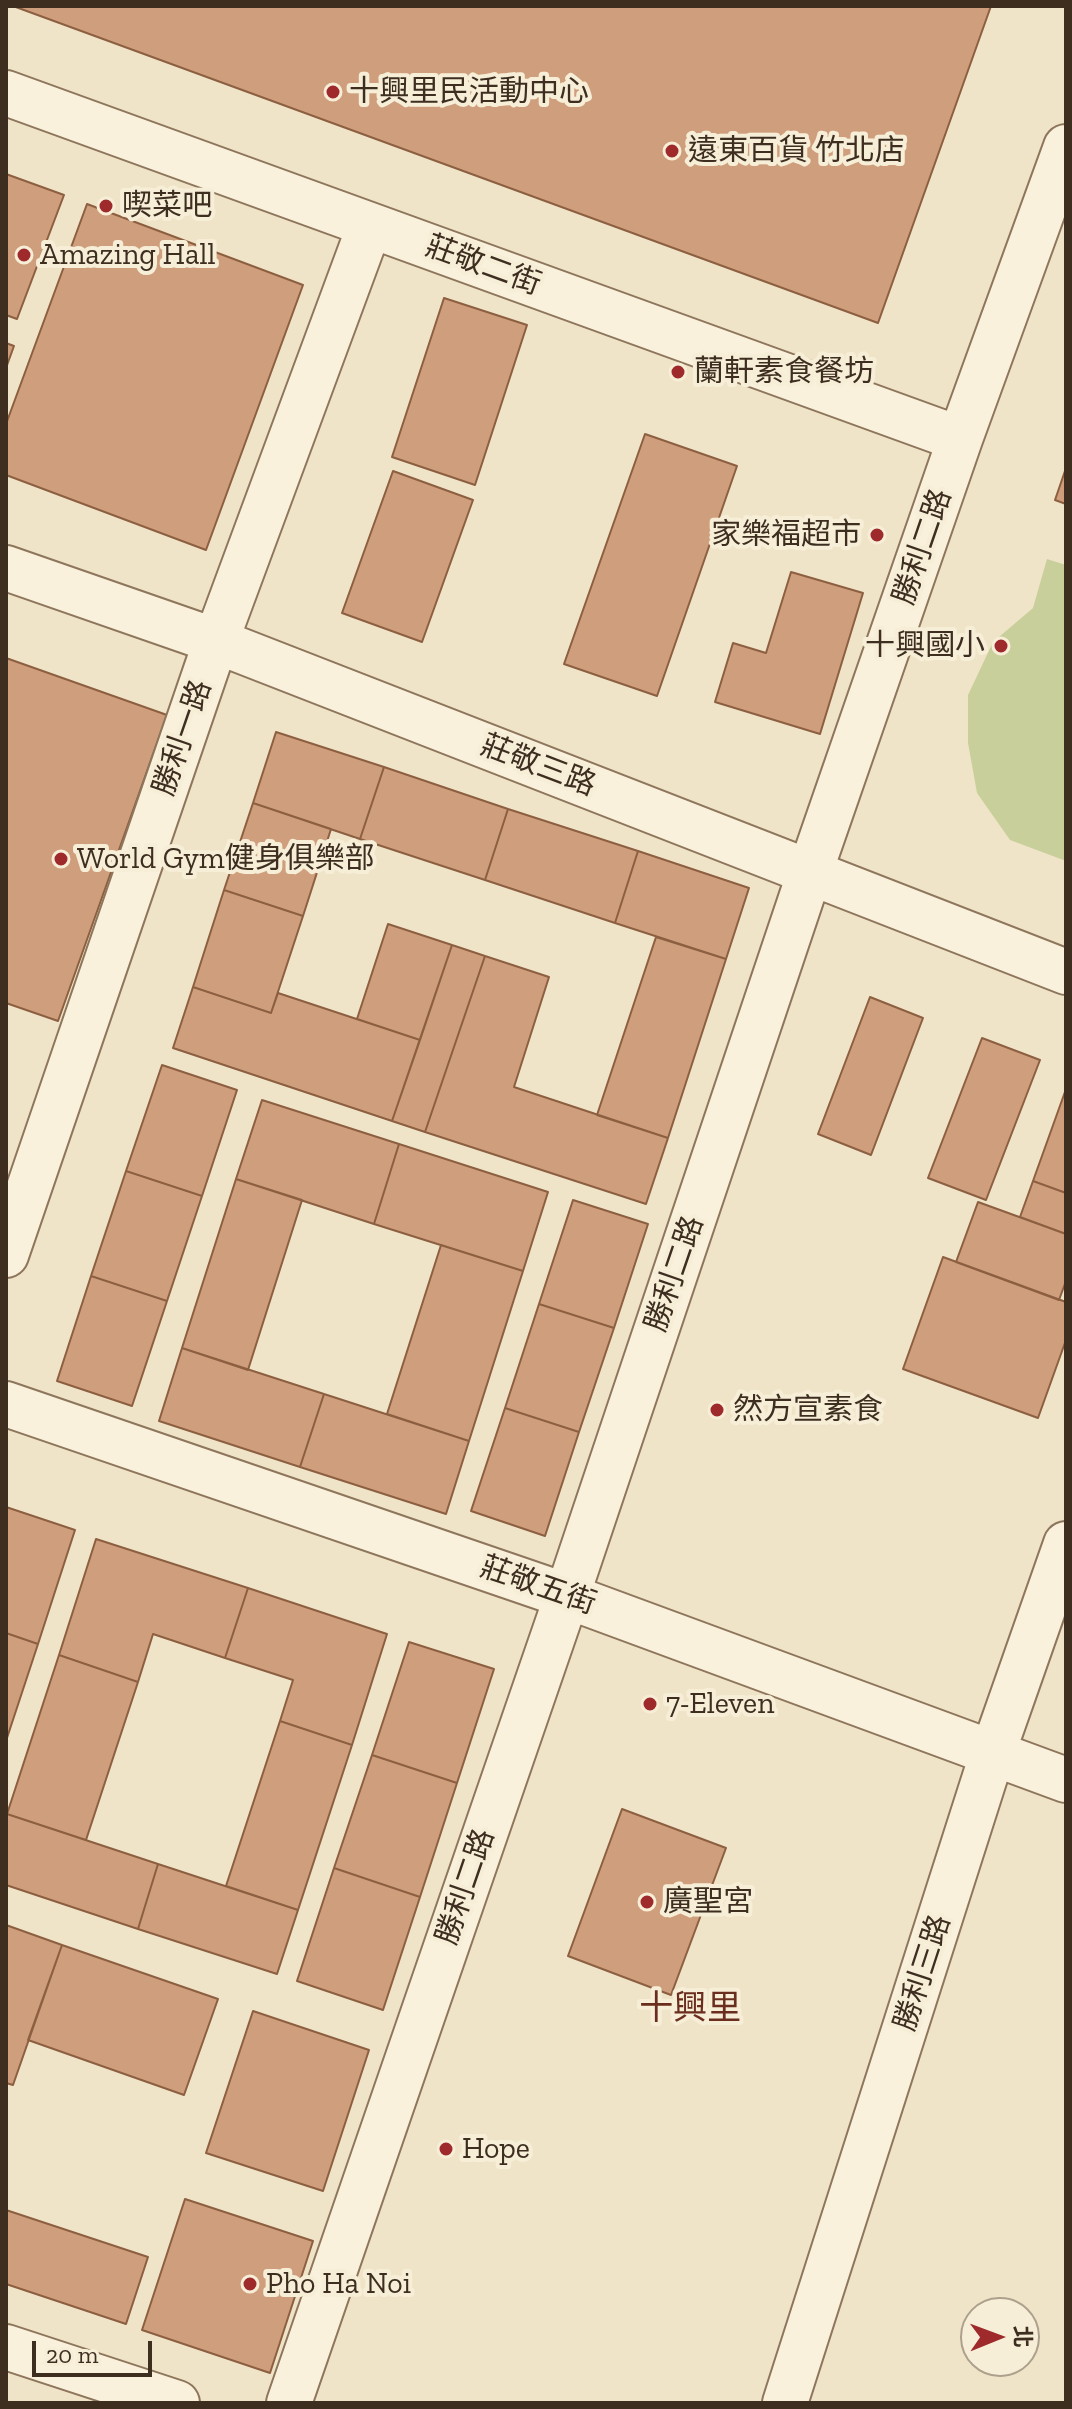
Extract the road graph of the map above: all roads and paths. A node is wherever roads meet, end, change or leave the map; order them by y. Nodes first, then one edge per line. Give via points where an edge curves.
1 (6, 93) edge
2 (1066, 147) edge
3 (370, 225) junction
4 (960, 439) junction
5 (6, 568) edge
6 (216, 641) junction
7 (810, 872) junction
8 (1066, 972) edge
9 (6, 1255) edge
10 (6, 1404) edge
11 (1066, 1544) edge
12 (567, 1596) junction
13 (992, 1755) junction
14 (1066, 1780) edge
15 (6, 2347) edge
16 (177, 2403) edge
17 (289, 2403) edge
18 (785, 2403) edge

1 - 3 street, 莊敬二街
2 - 4 street, 勝利二路
3 - 4 street, 莊敬二街
3 - 6 street, 勝利一路
4 - 7 street, 勝利二路
5 - 6 street, 莊敬三路
6 - 7 street, 莊敬三路
6 - 9 street, 勝利一路
7 - 8 street, 莊敬三路
7 - 12 street, 勝利二路
10 - 12 street, 莊敬五街
11 - 13 street, 勝利三路
12 - 13 street, 莊敬五街
12 - 17 street, 勝利二路
13 - 14 street, 莊敬五街
13 - 18 street, 勝利三路
15 - 16 street

